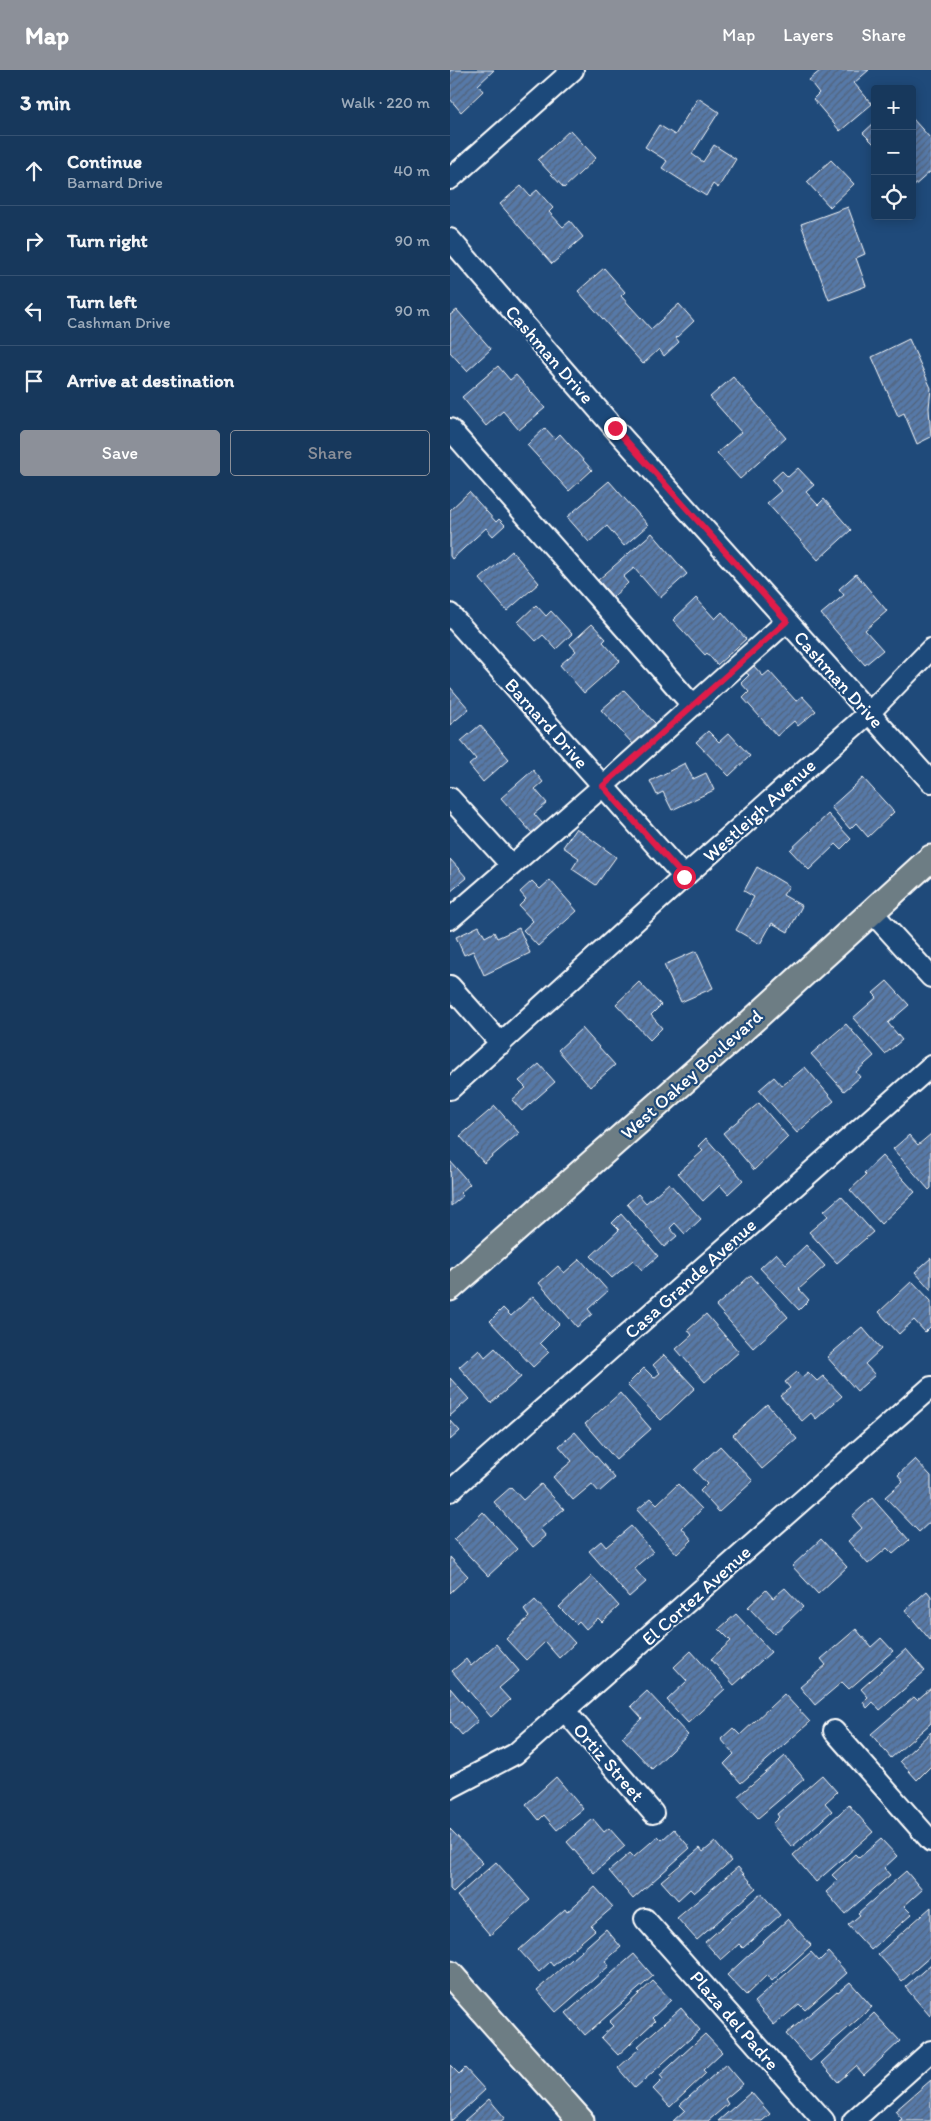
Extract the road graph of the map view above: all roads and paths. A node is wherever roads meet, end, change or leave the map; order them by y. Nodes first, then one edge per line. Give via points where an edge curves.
1 (573, 70) edge
2 (450, 179) edge
3 (450, 239) edge
4 (450, 429) edge
5 (450, 614) edge
6 (787, 621) junction
7 (931, 649) edge
8 (693, 706) junction
9 (870, 712) junction
10 (931, 782) edge
11 (603, 786) junction
12 (450, 798) edge
13 (931, 858) edge
14 (510, 865) junction
15 (684, 877) junction
16 (871, 911) junction
17 (450, 919) edge
18 (931, 977) edge
19 (450, 986) edge
20 (501, 1044) junction
21 (931, 1066) edge
22 (450, 1089) edge
23 (450, 1288) edge
24 (931, 1387) edge
25 (450, 1491) edge
26 (565, 1711) junction
27 (834, 1731) dead end
28 (450, 1788) edge
29 (652, 1813) dead end
30 (931, 1841) edge
31 (645, 1919) dead end
32 (450, 1974) edge
33 (931, 2051) edge
34 (581, 2121) edge
35 (824, 2121) edge
36 (853, 2121) edge

1 - 2 street
3 - 6 street, Cashman Drive
4 - 8 street
5 - 11 street, Barnard Drive
6 - 8 street
6 - 9 street, Cashman Drive
7 - 9 street, Westleigh Avenue
8 - 11 street
9 - 10 street, Cashman Drive
9 - 15 street, Westleigh Avenue
11 - 14 street
11 - 15 street, Barnard Drive
12 - 14 street
13 - 16 main road, West Oakey Boulevard
14 - 17 street
15 - 20 street, Westleigh Avenue
16 - 18 street
16 - 23 main road, West Oakey Boulevard via 741,1031
19 - 20 street
20 - 22 street, Westleigh Avenue
21 - 25 street, Casa Grande Avenue
24 - 26 street, El Cortez Avenue
26 - 28 street, El Cortez Avenue via 515,1754
26 - 29 street, Ortiz Street
27 - 30 street
31 - 35 street, Plaza del Padre
32 - 34 main road
33 - 36 street

